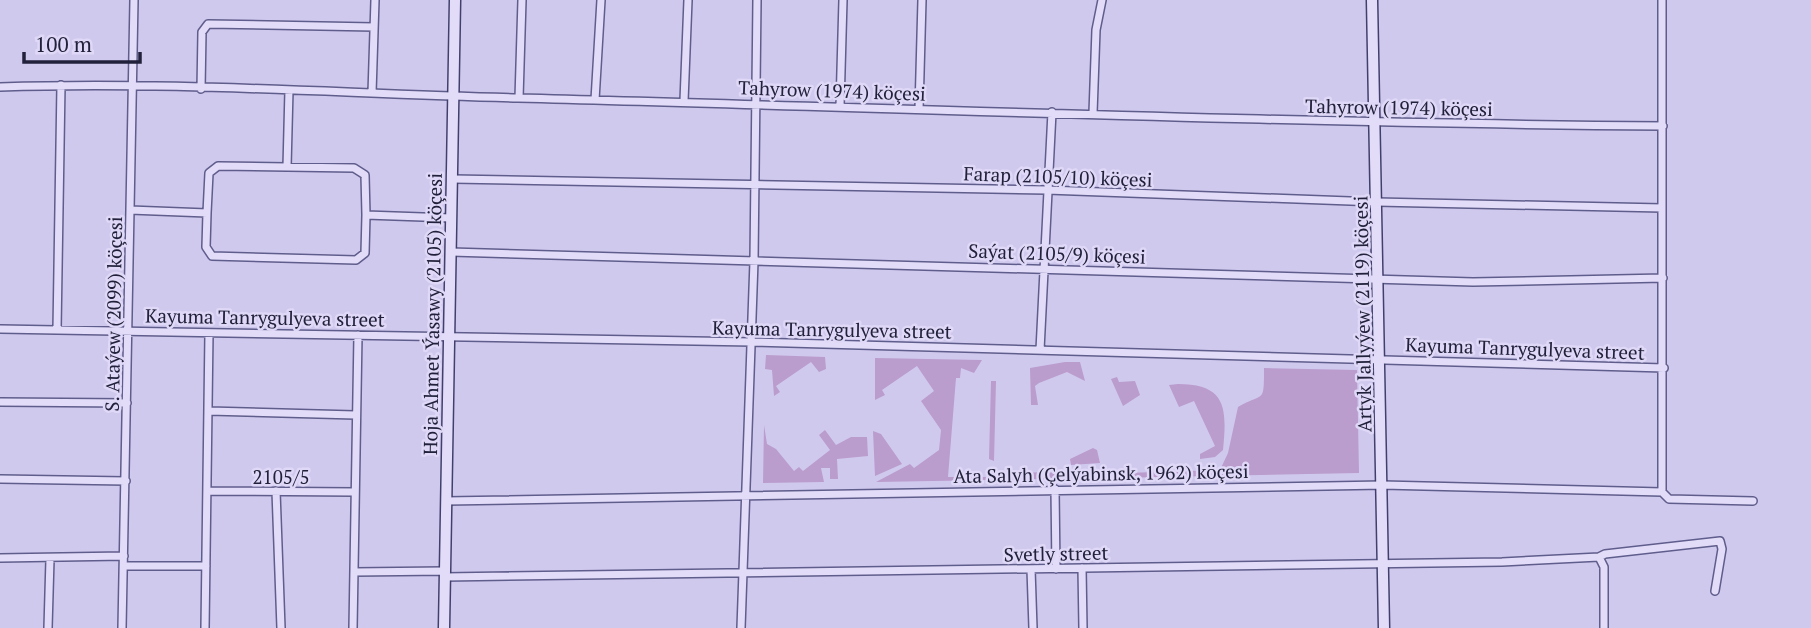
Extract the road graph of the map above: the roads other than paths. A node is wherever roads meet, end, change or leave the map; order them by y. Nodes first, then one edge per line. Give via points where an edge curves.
1 (134, 0) edge
2 (375, 0) edge
3 (456, 0) edge
4 (522, 0) edge
5 (601, 0) edge
6 (688, 0) edge
7 (757, 0) edge
8 (844, 0) edge
9 (922, 0) edge
10 (1102, 0) edge
11 (1372, 0) edge
12 (1662, 0) edge
13 (374, 27) junction
14 (61, 85) junction
15 (134, 86) junction
16 (0, 87) edge
17 (201, 89) junction
18 (289, 90) junction
19 (372, 93) junction
20 (453, 97) junction
21 (519, 99) junction
22 (595, 100) junction
23 (684, 101) junction
24 (754, 103) junction
25 (840, 106) junction
26 (919, 109) junction
27 (1052, 112) junction
28 (1093, 113) junction
29 (1375, 124) junction
30 (1663, 126) junction
31 (287, 167) junction
32 (453, 179) junction
33 (755, 185) junction
34 (1047, 190) junction
35 (1377, 202) junction
36 (1662, 208) junction
37 (130, 210) junction
38 (206, 213) junction
39 (366, 215) junction
40 (451, 218) junction
41 (451, 252) junction
42 (754, 261) junction
43 (1043, 268) junction
44 (1662, 278) junction
45 (1378, 279) junction
46 (0, 329) edge
47 (57, 330) junction
48 (128, 331) junction
49 (209, 333) junction
50 (358, 335) junction
51 (449, 336) junction
52 (752, 342) junction
53 (1040, 350) junction
54 (1381, 360) junction
55 (1664, 368) junction
56 (0, 402) edge
57 (127, 403) junction
58 (209, 411) junction
59 (355, 415) junction
60 (0, 479) edge
61 (126, 481) junction
62 (1383, 485) junction
63 (1055, 489) junction
64 (207, 491) junction
65 (276, 491) junction
66 (355, 492) junction
67 (1662, 492) junction
68 (744, 496) junction
69 (446, 501) junction
70 (1753, 501) dead end
71 (124, 556) junction
72 (1599, 557) junction
73 (0, 558) edge
74 (50, 559) junction
75 (1385, 563) junction
76 (124, 566) junction
77 (206, 566) junction
78 (1082, 568) junction
79 (1031, 569) junction
80 (1056, 569) junction
81 (354, 572) junction
82 (445, 574) junction
83 (743, 574) junction
84 (1715, 592) dead end
85 (1604, 626) edge
86 (48, 628) edge
87 (122, 628) edge
88 (205, 628) edge
89 (281, 628) edge
90 (352, 628) edge
91 (444, 628) edge
92 (741, 628) edge
93 (1033, 628) edge
94 (1083, 628) edge
95 (1384, 628) edge

1 - 15 street, S. Ataýew (2099) köçesi
2 - 13 street
3 - 20 street, Hoja Ahmet Ýasawy (2105) köçesi
4 - 21 street
5 - 22 street
6 - 23 street
7 - 24 street
8 - 25 street
9 - 26 street
10 - 28 street via 1096,30
11 - 29 street, Artyk Jallyýew (2119) köçesi
12 - 30 street
13 - 17 street via 208,24 202,32
13 - 19 street
14 - 15 street, Tahyrow (1974) köçesi
14 - 16 street, Tahyrow (1974) köçesi
14 - 47 street
15 - 17 street, Tahyrow (1974) köçesi
15 - 37 street, S. Ataýew (2099) köçesi
17 - 18 street, Tahyrow (1974) köçesi
18 - 19 street, Tahyrow (1974) köçesi
18 - 31 street
19 - 20 street, Tahyrow (1974) köçesi
20 - 21 street, Tahyrow (1974) köçesi
20 - 32 street, Hoja Ahmet Ýasawy (2105) köçesi
21 - 22 street, Tahyrow (1974) köçesi
22 - 23 street, Tahyrow (1974) köçesi
23 - 24 street, Tahyrow (1974) köçesi
24 - 25 street, Tahyrow (1974) köçesi
24 - 33 street
25 - 26 street, Tahyrow (1974) köçesi
26 - 27 street, Tahyrow (1974) köçesi
27 - 28 street, Tahyrow (1974) köçesi
27 - 34 street
28 - 29 street, Tahyrow (1974) köçesi
29 - 30 street, Tahyrow (1974) köçesi
29 - 35 street, Artyk Jallyýew (2119) köçesi
30 - 36 street
31 - 38 street via 214,167 208,177
31 - 39 street via 358,169 365,176
32 - 33 street, Farap (2105/10) köçesi
32 - 40 street, Hoja Ahmet Ýasawy (2105) köçesi
33 - 34 street, Farap (2105/10) köçesi
33 - 42 street
34 - 35 street, Farap (2105/10) köçesi
34 - 43 street
35 - 36 street, Farap (2105/10) köçesi
35 - 45 street, Artyk Jallyýew (2119) köçesi
36 - 44 street
37 - 38 street
37 - 48 street, S. Ataýew (2099) köçesi
38 - 39 street via 206,247 212,256 356,260 365,253
39 - 40 street
40 - 41 street, Hoja Ahmet Ýasawy (2105) köçesi
41 - 42 street, Saýat (2105/9) köçesi
41 - 51 street, Hoja Ahmet Ýasawy (2105) köçesi
42 - 43 street, Saýat (2105/9) köçesi
42 - 52 street
43 - 45 street, Saýat (2105/9) köçesi
43 - 53 street
44 - 45 street, Saýat (2105/9) köçesi via 1551,282
44 - 55 street
45 - 54 street, Artyk Jallyýew (2119) köçesi
46 - 47 street, Kayuma Tanrygulyeva street
47 - 48 street, Kayuma Tanrygulyeva street
48 - 49 street, Kayuma Tanrygulyeva street
48 - 57 street, S. Ataýew (2099) köçesi
49 - 50 street, Kayuma Tanrygulyeva street
49 - 58 street
50 - 51 street, Kayuma Tanrygulyeva street
50 - 59 street
51 - 52 street, Kayuma Tanrygulyeva street
51 - 69 street, Hoja Ahmet Ýasawy (2105) köçesi
52 - 53 street, Kayuma Tanrygulyeva street
52 - 68 street
53 - 54 street, Kayuma Tanrygulyeva street
54 - 55 street, Kayuma Tanrygulyeva street
54 - 62 street, Artyk Jallyýew (2119) köçesi
55 - 67 street
56 - 57 street
57 - 61 street, S. Ataýew (2099) köçesi
58 - 59 street
58 - 64 street
59 - 66 street
60 - 61 street
61 - 71 street, S. Ataýew (2099) köçesi
62 - 63 street, Ata Salyh (Çelýabinsk, 1962) köçesi
62 - 67 street, Ata Salyh (Çelýabinsk, 1962) köçesi
62 - 75 street, Artyk Jallyýew (2119) köçesi
63 - 68 street, Ata Salyh (Çelýabinsk, 1962) köçesi
63 - 80 street
64 - 65 street, 2105/5
64 - 77 street
65 - 66 street, 2105/5
65 - 89 street
66 - 81 street
67 - 70 street, Ata Salyh (Çelýabinsk, 1962) köçesi via 1669,499
68 - 69 street, Ata Salyh (Çelýabinsk, 1962) köçesi
68 - 83 street
69 - 82 street, Hoja Ahmet Ýasawy (2105) köçesi
71 - 74 street
71 - 76 street, S. Ataýew (2099) köçesi
72 - 75 street, Svetly street
72 - 84 street, Svetly street via 1720,541
72 - 85 street via 1604,567
73 - 74 street
74 - 86 street
75 - 78 street, Svetly street
75 - 95 street, Artyk Jallyýew (2119) köçesi
76 - 77 street
76 - 87 street, S. Ataýew (2099) köçesi
77 - 88 street
78 - 80 street, Svetly street
78 - 94 street
79 - 80 street, Svetly street
79 - 83 street, Svetly street
79 - 93 street
81 - 82 street, Svetly street
81 - 90 street
82 - 83 street, Svetly street
82 - 91 street, Hoja Ahmet Ýasawy (2105) köçesi
83 - 92 street

